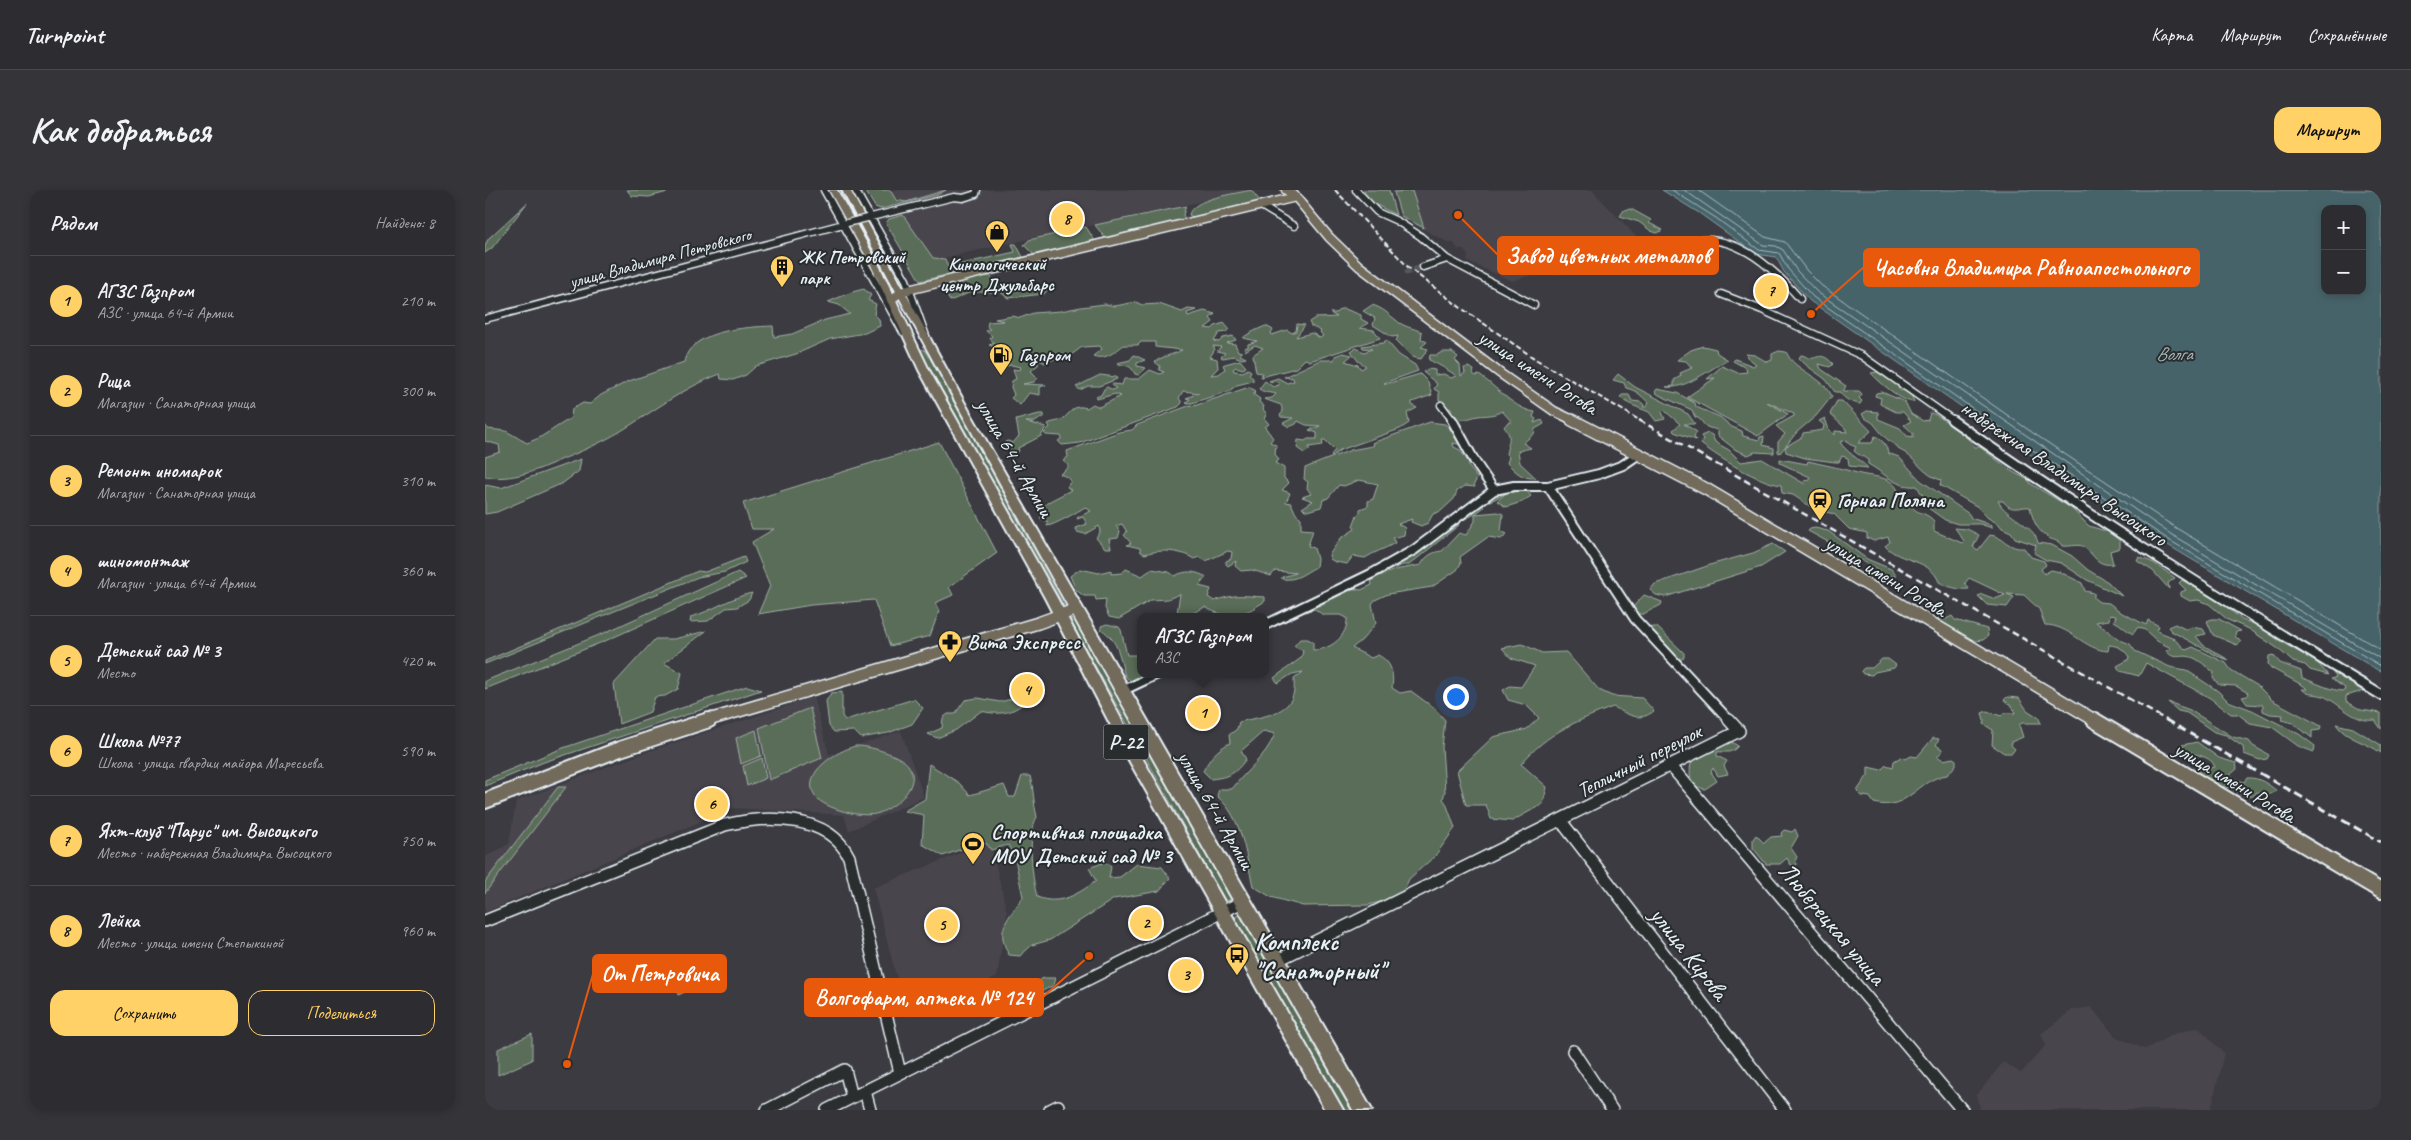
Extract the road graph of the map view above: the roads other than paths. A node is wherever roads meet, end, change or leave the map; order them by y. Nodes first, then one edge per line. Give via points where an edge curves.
1 (824, 190) edge
2 (833, 190) edge
3 (846, 190) edge
4 (855, 190) edge
5 (977, 190) edge
6 (1286, 190) edge
7 (1356, 190) edge
8 (954, 193) edge
9 (1294, 194) edge
10 (1261, 206) junction
11 (869, 218) junction
12 (845, 224) junction
13 (1294, 226) dead end
14 (1677, 250) dead end
15 (1447, 260) junction
16 (1423, 267) tunnel mouth
17 (912, 289) junction
18 (901, 292) junction
19 (1721, 294) dead end
20 (1800, 299) dead end
21 (891, 300) junction
22 (1534, 305) dead end
23 (485, 319) edge
24 (929, 347) junction
25 (924, 370) junction
26 (1441, 405) dead end
27 (1639, 454) junction
28 (1548, 486) junction
29 (1494, 490) junction
30 (1077, 609) junction
31 (1060, 616) junction
32 (1269, 623) edge
33 (1149, 678) edge
34 (1123, 690) junction
35 (2381, 695) edge
36 (1670, 765) junction
37 (485, 801) edge
38 (1561, 821) junction
39 (2381, 891) edge
40 (1244, 901) junction
41 (1222, 912) junction
42 (485, 921) edge
43 (1276, 961) junction
44 (1573, 1051) dead end
45 (900, 1073) junction
46 (865, 1091) junction
47 (852, 1097) junction
48 (767, 1110) edge
49 (827, 1110) edge
50 (870, 1110) edge
51 (1334, 1110) edge
52 (1363, 1110) edge
53 (1612, 1110) edge
54 (1785, 1110) edge
55 (1962, 1110) edge

1 - 12 street, Р-22
2 - 21 highway, Р-22
3 - 18 highway, Р-22
4 - 11 street
5 - 8 street, улица Владимира Петровского via 968,198
6 - 9 main road, улица имени Рогова
7 - 15 street via 1377,212 1420,236
8 - 11 street, улица Владимира Петровского
9 - 10 main road
9 - 27 main road, улица имени Рогова via 1329,237 1359,266 1501,374 1554,411
10 - 13 street
10 - 17 main road
11 - 12 street, улица Владимира Петровского, bridge
11 - 17 street
12 - 23 street, улица Владимира Петровского
12 - 25 street, Р-22
14 - 20 street via 1688,243 1704,240 1743,249 1767,266
15 - 16 street
15 - 22 street
17 - 18 main road
17 - 24 street
18 - 21 main road
18 - 24 highway, Р-22
19 - 35 street, набережная Владимира Высоцкого via 1862,356 2038,481 2235,607
21 - 25 highway, Р-22
24 - 30 highway, улица 64-й Армии / Р-22
25 - 31 highway, улица 64-й Армии / Р-22
26 - 29 street
27 - 28 street via 1623,465 1599,474
27 - 39 main road, улица имени Рогова via 1706,489
28 - 29 street
28 - 36 street, Тепличный переулок via 1635,619 1739,731
29 - 32 street via 1414,550
30 - 31 main road
30 - 34 highway, улица 64-й Армии / Р-22
31 - 37 main road via 669,733 579,763
31 - 41 highway, улица 64-й Армии / Р-22 via 1131,751
33 - 34 street
34 - 40 highway, улица 64-й Армии / Р-22
36 - 38 street, Тепличный переулок
36 - 55 street, Люберецкая улица
38 - 43 street, Тепличный переулок
38 - 54 street, улица Кирова
40 - 41 street
40 - 43 highway, улица 64-й Армии / Р-22
41 - 45 street
41 - 51 highway, улица 64-й Армии / Р-22
42 - 45 street via 727,825 753,820 813,826 836,837 849,857
43 - 52 highway, улица 64-й Армии / Р-22
44 - 53 street
45 - 46 street
46 - 47 street
46 - 50 street
47 - 48 street via 845,1070
47 - 49 street

